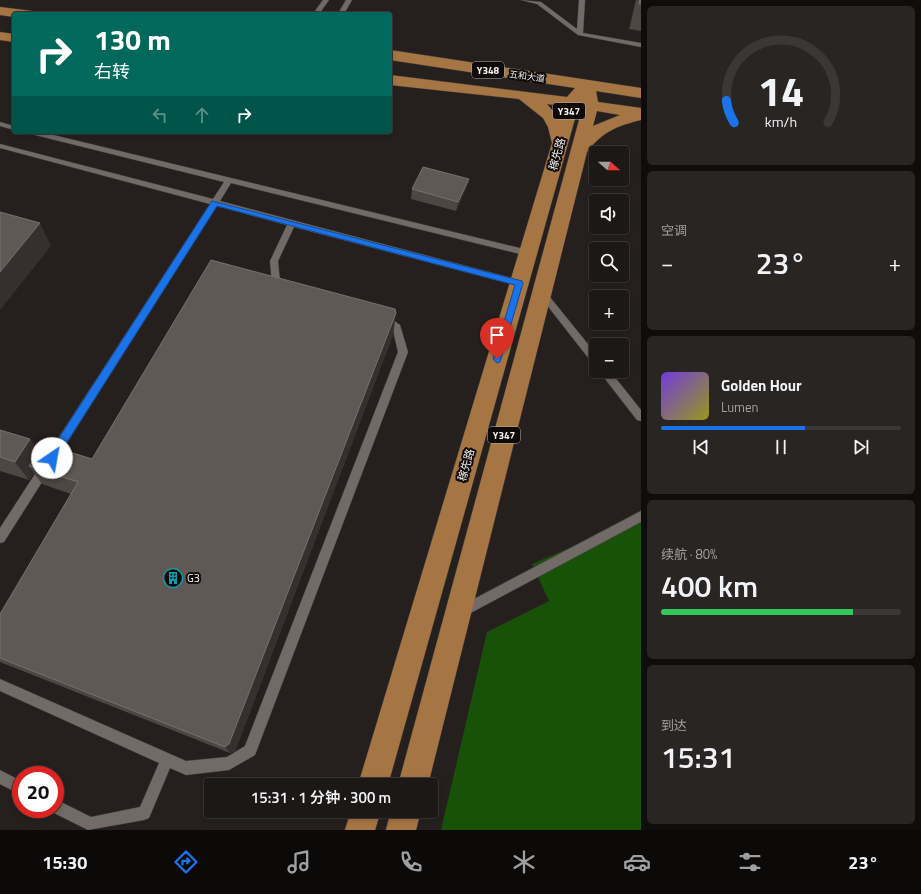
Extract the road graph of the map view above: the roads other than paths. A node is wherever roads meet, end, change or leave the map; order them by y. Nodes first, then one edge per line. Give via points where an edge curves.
1 (326, 0) edge
2 (349, 0) edge
3 (524, 0) edge
4 (582, 0) edge
5 (540, 2) edge
6 (0, 11) edge
7 (12, 12) edge
8 (317, 12) edge
9 (342, 12) edge
10 (580, 34) junction
11 (0, 36) edge
12 (12, 38) edge
13 (641, 45) edge
14 (392, 55) edge
15 (392, 80) edge
16 (641, 93) edge
17 (522, 94) junction
18 (583, 97) junction
19 (641, 114) edge
20 (0, 124) edge
21 (12, 127) edge
22 (39, 134) edge
23 (0, 146) edge
24 (569, 147) junction
25 (229, 181) junction
26 (215, 203) junction
27 (292, 223) junction
28 (528, 253) junction
29 (519, 283) junction
30 (295, 292) edge
31 (542, 293) junction
32 (375, 314) edge
33 (589, 352) edge
34 (610, 378) edge
35 (641, 417) edge
36 (641, 516) edge
37 (0, 538) edge
38 (457, 614) junction
39 (0, 685) edge
40 (167, 759) junction
41 (0, 777) edge
42 (375, 778) edge
43 (415, 778) edge
44 (12, 783) edge
45 (64, 811) edge
46 (404, 818) edge
47 (401, 830) edge

1 - 8 lane
2 - 9 lane
3 - 5 lane
4 - 10 lane
5 - 10 lane
6 - 7 main road
10 - 13 lane
11 - 12 main road
14 - 18 main road, 五和大道 / Y348
15 - 17 main road, 五和大道 / Y348
16 - 18 main road, 五和大道 / Y348
17 - 18 main road, 五和大道 / Y348
17 - 24 main road via 552,118
18 - 19 main road, 五和大道 / Y348
18 - 24 main road, 稼先路 / Y347
19 - 24 main road via 606,124
20 - 21 lane
22 - 25 lane
23 - 26 lane
24 - 28 main road, 稼先路 / Y347
24 - 31 main road, 稼先路 / Y347
25 - 26 lane
25 - 28 lane
26 - 27 lane
26 - 37 lane
27 - 29 lane
27 - 30 lane via 274,261 276,284
28 - 29 main road, 稼先路 / Y347
29 - 42 main road, 稼先路 / Y347
31 - 33 lane
31 - 38 main road, 稼先路 / Y347
32 - 40 lane via 382,316 397,328 403,352 250,750 229,763 186,768
34 - 35 lane
36 - 38 lane
38 - 43 main road, 稼先路 / Y347
39 - 40 lane
40 - 45 lane via 144,813 90,824
41 - 44 lane
46 - 47 main road

